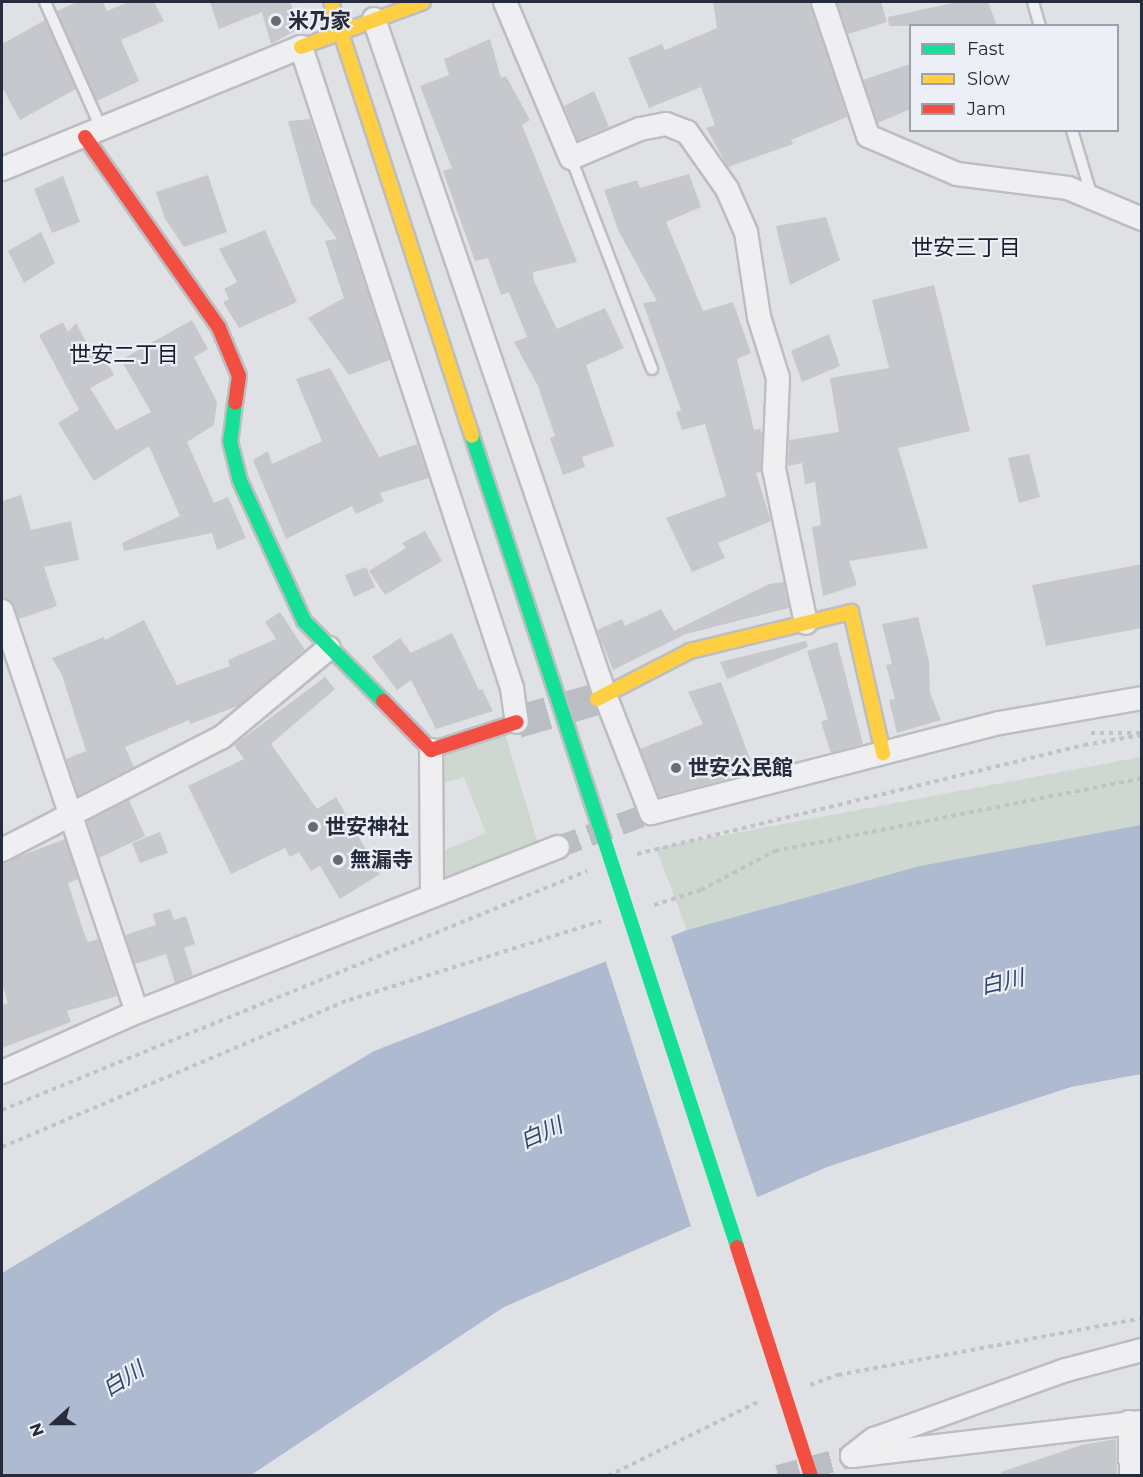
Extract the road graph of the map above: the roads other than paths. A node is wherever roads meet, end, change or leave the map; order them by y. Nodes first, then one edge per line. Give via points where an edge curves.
1 (45, 2) edge
2 (331, 2) edge
3 (423, 2) edge
4 (505, 2) edge
5 (823, 2) edge
6 (1033, 2) edge
7 (374, 19) junction
8 (1039, 24) edge
9 (340, 30) junction
10 (301, 47) junction
11 (1073, 132) edge
12 (94, 134) junction
13 (571, 158) junction
14 (2, 169) edge
15 (1092, 198) junction
16 (1142, 219) edge
17 (652, 369) dead end
18 (2, 611) edge
19 (806, 623) junction
20 (329, 648) junction
21 (601, 697) junction
22 (1142, 698) edge
23 (517, 722) joint
24 (431, 750) junction
25 (883, 753) junction
26 (69, 816) junction
27 (558, 847) tunnel mouth
28 (2, 850) edge
29 (432, 896) junction
30 (137, 1012) junction
31 (2, 1072) edge
32 (1142, 1350) edge
33 (1135, 1422) edge
34 (855, 1466) edge
35 (811, 1476) edge
36 (1131, 1476) edge

1 - 12 lane
2 - 9 street
3 - 7 street
4 - 13 street
5 - 15 street via 868,136 957,174 1068,188
6 - 8 lane
7 - 9 street
7 - 21 street
9 - 10 street
9 - 35 street, bridge
10 - 12 street
10 - 23 street via 512,688
11 - 15 lane
12 - 14 street
12 - 20 street via 219,328 239,376 230,441 240,481 304,621
13 - 17 lane
13 - 19 street via 640,129 666,124 687,132 727,189 746,232 759,317 778,378 774,469
15 - 16 street
18 - 26 street
19 - 21 street via 690,651
19 - 25 street via 852,612
20 - 24 street
20 - 26 street via 222,737
21 - 25 street via 651,813
22 - 25 street via 1000,723
23 - 24 street
24 - 29 street
26 - 28 street
26 - 30 street
27 - 29 street
29 - 30 street
30 - 31 street
32 - 34 street via 1066,1370 874,1439
33 - 34 street
33 - 36 street

